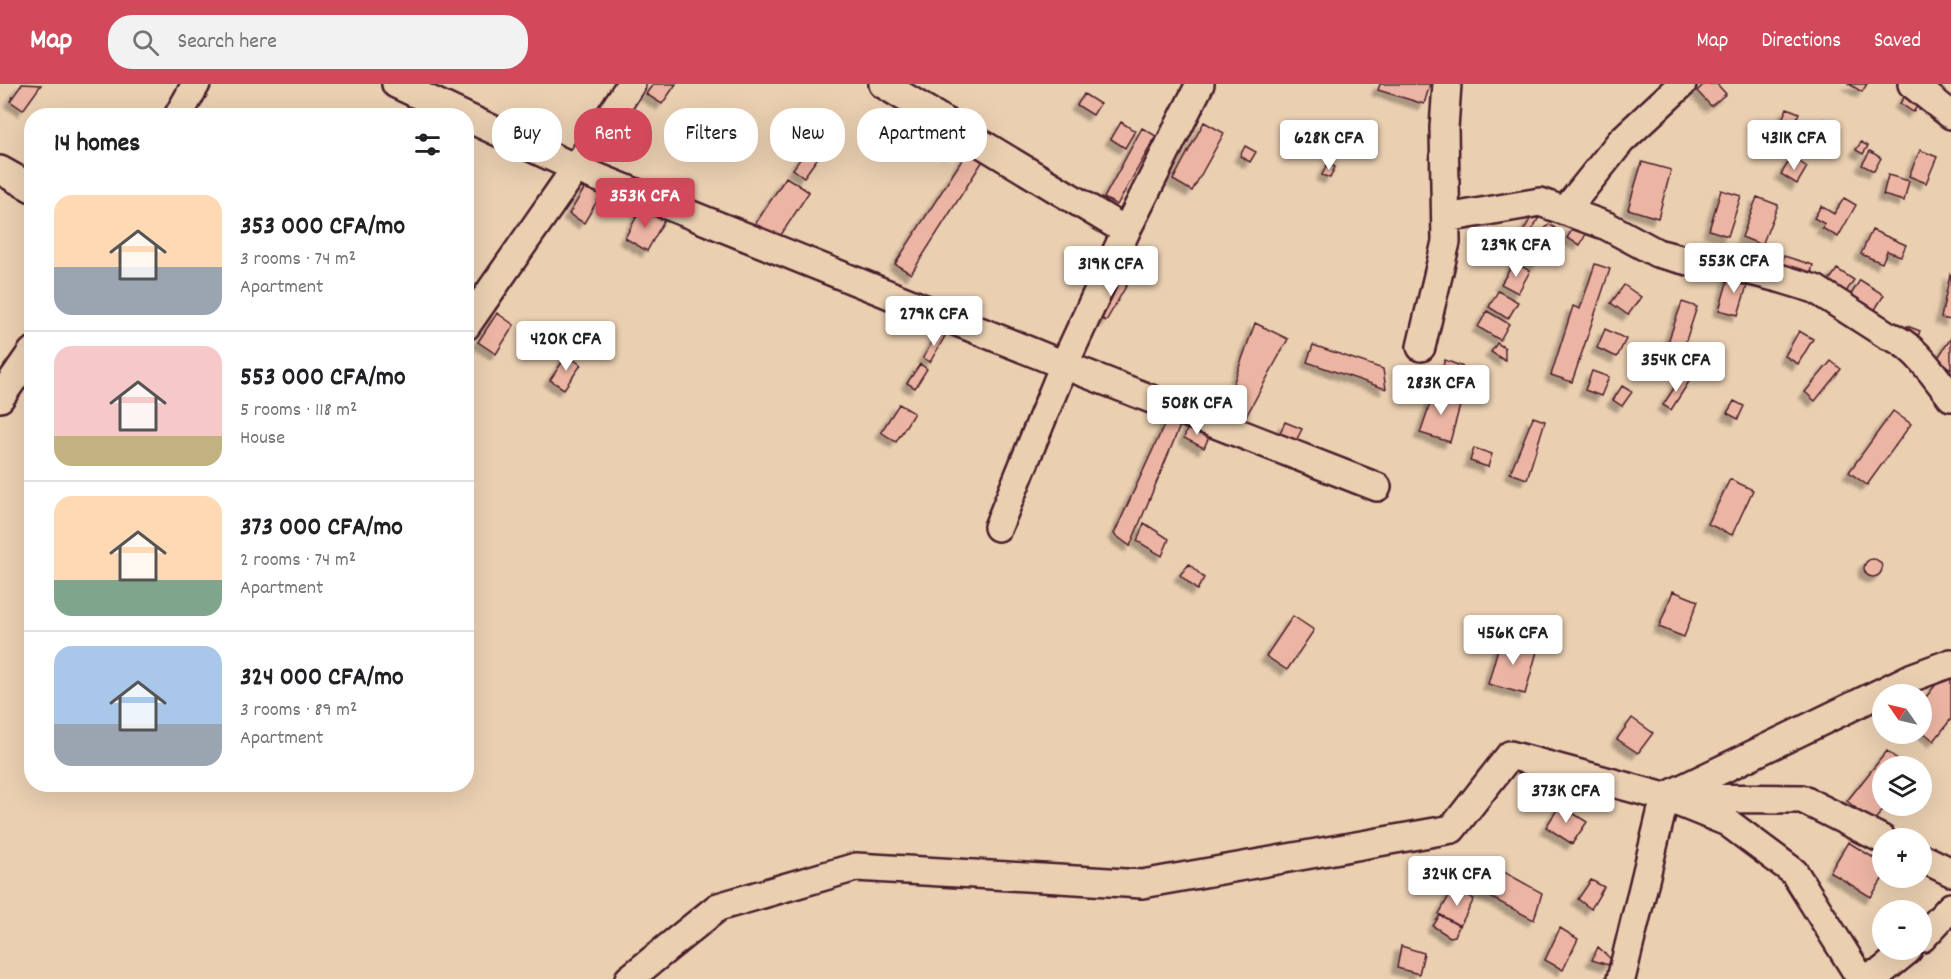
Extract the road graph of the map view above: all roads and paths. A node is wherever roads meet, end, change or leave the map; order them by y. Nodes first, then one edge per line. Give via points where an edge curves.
1 (196, 84) edge
2 (396, 84) edge
3 (631, 84) edge
4 (883, 84) edge
5 (1200, 84) edge
6 (1447, 84) edge
7 (1682, 84) edge
8 (1912, 84) edge
9 (182, 108) edge
10 (448, 108) edge
11 (1951, 115) edge
12 (474, 120) edge
13 (576, 168) junction
14 (0, 170) edge
15 (24, 184) edge
16 (1565, 211) junction
17 (1446, 218) junction
18 (1126, 231) junction
19 (474, 315) edge
20 (1421, 347) dead end
21 (24, 364) edge
22 (1064, 365) junction
23 (1951, 397) edge
24 (0, 398) edge
25 (1377, 487) dead end
26 (998, 527) dead end
27 (1951, 663) edge
28 (1665, 797) junction
29 (1872, 834) edge
30 (1932, 863) edge
31 (1951, 872) edge
32 (1951, 907) edge
33 (1932, 927) edge
34 (1896, 960) edge
35 (629, 979) edge
36 (1621, 979) edge
37 (1861, 979) edge

1 - 9 street
2 - 10 street
3 - 13 street
4 - 18 street
5 - 18 street
6 - 17 street via 1443,128
7 - 16 street via 1621,141
8 - 11 street
12 - 13 street
13 - 19 street
13 - 22 street
14 - 15 street
16 - 17 street via 1540,202
16 - 23 street via 1607,226 1657,253 1688,261 1711,261 1815,290 1912,349
17 - 20 street via 1446,242
18 - 22 street
21 - 24 street
22 - 25 street
22 - 26 street
27 - 28 street via 1913,677
28 - 29 street via 1802,799
28 - 35 street via 1510,756 1452,829 1142,884 856,867 718,908
28 - 36 street
28 - 37 street via 1727,822 1794,872
30 - 31 street
32 - 33 street
34 - 37 street via 1881,972

